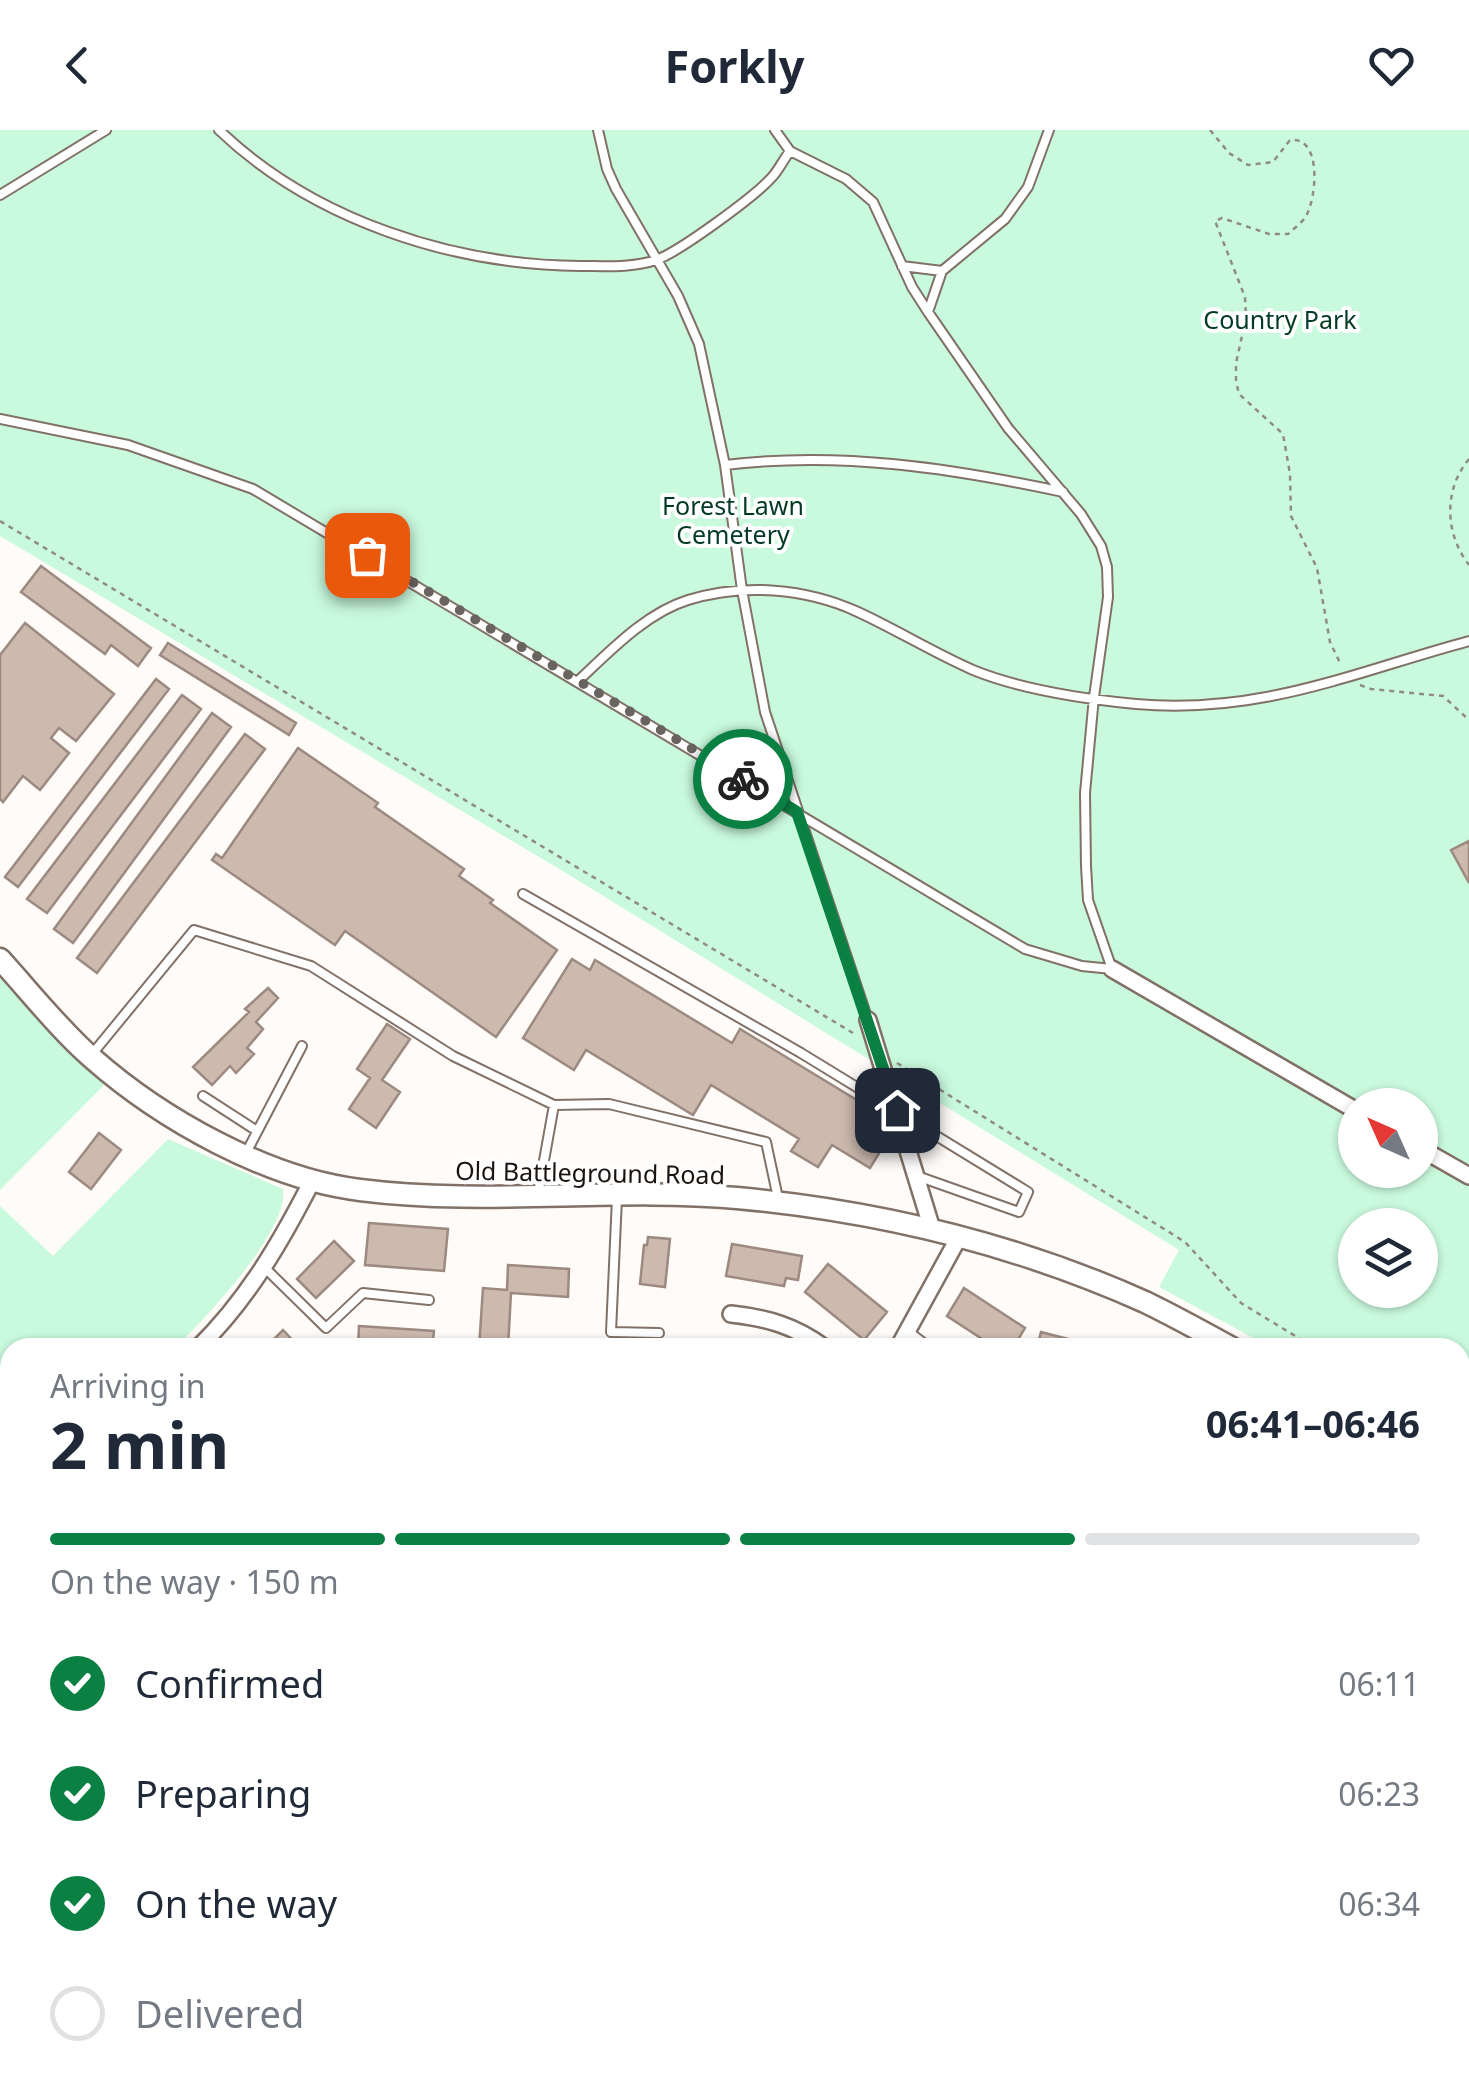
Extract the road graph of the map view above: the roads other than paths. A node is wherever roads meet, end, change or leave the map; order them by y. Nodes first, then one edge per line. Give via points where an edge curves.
1 (106, 130) edge
2 (219, 130) edge
3 (598, 130) edge
4 (775, 130) edge
5 (1049, 130) edge
6 (790, 151) junction
7 (0, 194) edge
8 (658, 259) junction
9 (902, 266) junction
10 (942, 271) junction
11 (928, 312) junction
12 (0, 418) edge
13 (726, 465) junction
14 (1062, 492) junction
15 (742, 590) junction
16 (1469, 641) edge
17 (579, 680) junction
18 (1094, 697) junction
19 (797, 812) junction
20 (524, 894) dead end
21 (0, 959) edge
22 (1112, 969) junction
23 (868, 1020) joint
24 (302, 1046) dead end
25 (90, 1056) junction
26 (203, 1096) dead end
27 (1338, 1100) edge
28 (554, 1105) junction
29 (897, 1110) junction
30 (257, 1130) junction
31 (246, 1154) junction
32 (1438, 1158) edge
33 (917, 1176) junction
34 (1469, 1176) edge
35 (312, 1181) junction
36 (538, 1194) junction
37 (617, 1194) junction
38 (779, 1204) junction
39 (932, 1229) junction
40 (958, 1237) junction
41 (264, 1267) junction
42 (429, 1300) dead end
43 (731, 1314) dead end
44 (909, 1332) junction
45 (659, 1333) dead end
46 (207, 1338) edge
47 (812, 1338) edge
48 (905, 1338) edge
49 (917, 1338) edge
50 (1195, 1338) edge

1 - 7 lane
2 - 8 lane via 292,187 443,249 567,266
3 - 8 lane via 616,189
4 - 6 lane
5 - 10 lane via 1028,187 1005,218
6 - 8 lane via 772,178
6 - 9 lane via 846,178 873,202
8 - 13 lane via 699,344
9 - 10 lane
9 - 11 lane
10 - 11 lane
11 - 14 lane via 1008,428
12 - 17 lane via 128,445 253,489
13 - 14 lane via 867,460
13 - 15 lane
14 - 18 lane via 1091,527 1107,567
15 - 17 lane via 686,600 646,622
15 - 18 lane via 819,599 855,610 976,671
15 - 19 lane via 765,712
16 - 18 lane via 1265,700 1151,704
17 - 19 lane
18 - 22 lane via 1085,794 1088,900
19 - 22 lane via 1025,949
19 - 23 lane
20 - 29 lane
21 - 25 street, Old Battleground Road
22 - 27 street
23 - 29 street
24 - 30 lane
25 - 28 lane via 194,930 311,966 453,1056
25 - 31 street, Old Battleground Road via 143,1099
26 - 30 lane
28 - 36 lane
28 - 38 lane via 609,1104 766,1142
29 - 33 street
29 - 33 lane via 1028,1192 1020,1212
30 - 31 lane
31 - 35 street, Old Battleground Road
32 - 34 street
33 - 39 street
35 - 36 street, Old Battleground Road via 442,1196
35 - 41 street
36 - 37 street, Old Battleground Road
37 - 38 street, Old Battleground Road
37 - 45 lane via 611,1332
38 - 39 street, Old Battleground Road
39 - 40 street, Old Battleground Road
40 - 44 street
40 - 50 street, Old Battleground Road via 1129,1296
41 - 42 lane via 326,1328 363,1293
41 - 46 street
43 - 47 street via 764,1318
44 - 48 street
44 - 49 lane

